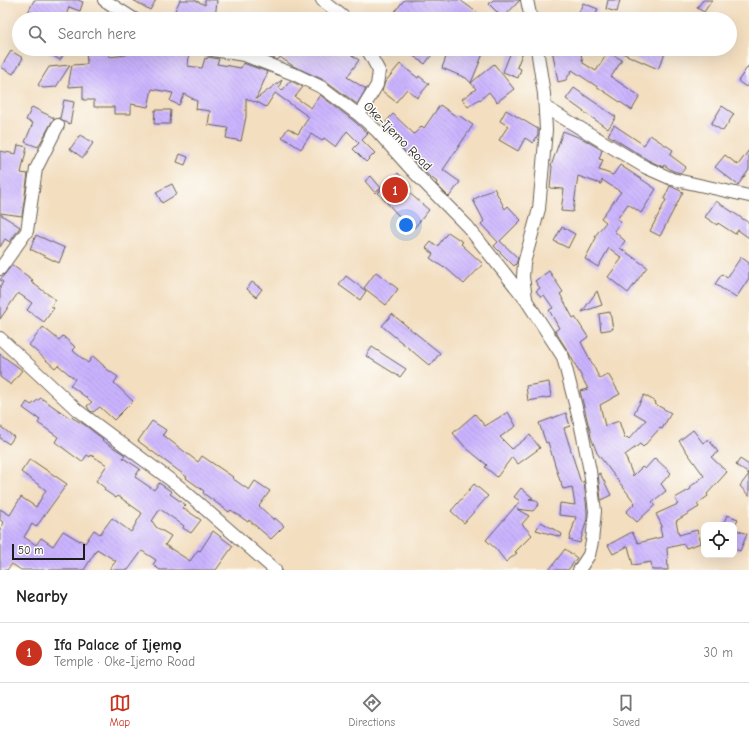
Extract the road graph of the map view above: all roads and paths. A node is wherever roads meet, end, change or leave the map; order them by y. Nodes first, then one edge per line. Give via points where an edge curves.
1 (104, 0) edge
2 (322, 0) edge
3 (527, 0) edge
4 (123, 12) edge
5 (337, 12) edge
6 (530, 12) edge
7 (247, 56) edge
8 (371, 56) edge
9 (538, 56) edge
10 (545, 107) junction
11 (359, 115) junction
12 (58, 125) dead end
13 (749, 196) edge
14 (0, 270) edge
15 (526, 300) junction
16 (0, 338) edge
17 (275, 570) edge
18 (579, 570) edge

1 - 4 street
2 - 5 street
3 - 6 street
7 - 11 street, Oke-Ijemo Road via 322,88
8 - 11 street via 379,72 377,85
9 - 10 street
10 - 13 street via 644,167 672,179
10 - 15 street via 546,130 539,209 524,263
11 - 15 street, Oke-Ijemo Road via 468,228
12 - 14 street via 36,169 27,231
15 - 18 street, Oke-Ijemo Road via 563,357 590,471 595,511 592,542 589,556
16 - 17 street via 77,410 180,487

